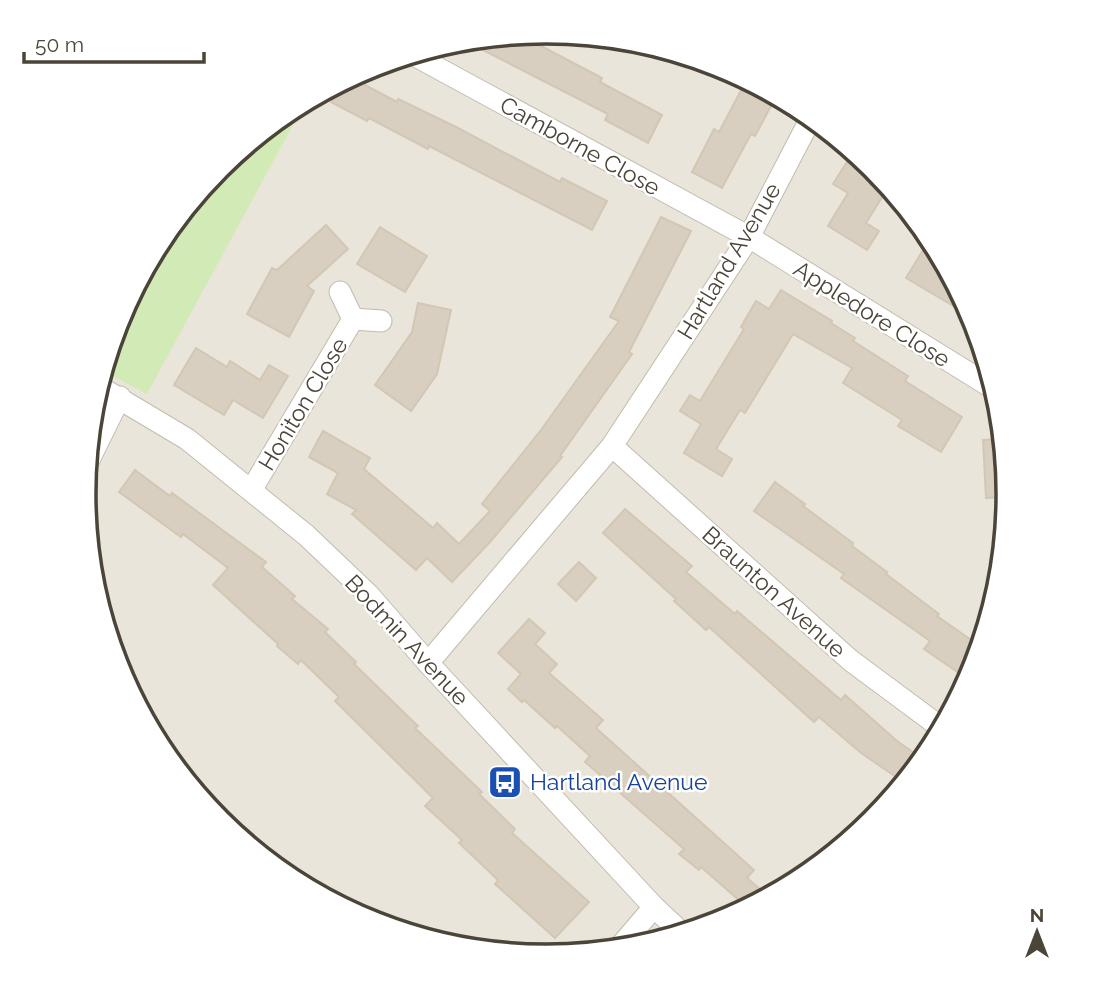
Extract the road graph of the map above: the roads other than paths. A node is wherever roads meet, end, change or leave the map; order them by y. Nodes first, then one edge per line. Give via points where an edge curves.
1 (424, 61) edge
2 (807, 127) edge
3 (749, 237) junction
4 (340, 292) dead end
5 (353, 319) junction
6 (381, 321) dead end
7 (982, 381) edge
8 (109, 391) edge
9 (120, 397) junction
10 (100, 438) edge
11 (612, 446) junction
12 (252, 489) junction
13 (428, 663) junction
14 (934, 722) edge
15 (654, 907) junction
16 (674, 926) edge
17 (629, 937) edge

1 - 3 street, Camborne Close
2 - 3 street, Hartland Avenue
3 - 7 street, Appledore Close
3 - 11 street, Hartland Avenue
4 - 5 street, Honiton Close
5 - 6 street, Honiton Close
5 - 12 street, Honiton Close
8 - 9 street, Bodmin Avenue
9 - 10 street
9 - 12 street, Bodmin Avenue via 187,439
11 - 13 street, Hartland Avenue
11 - 14 street, Braunton Avenue via 850,660
12 - 13 street, Bodmin Avenue via 368,594
13 - 15 street, Bodmin Avenue
15 - 16 street, Bodmin Avenue
15 - 17 street

